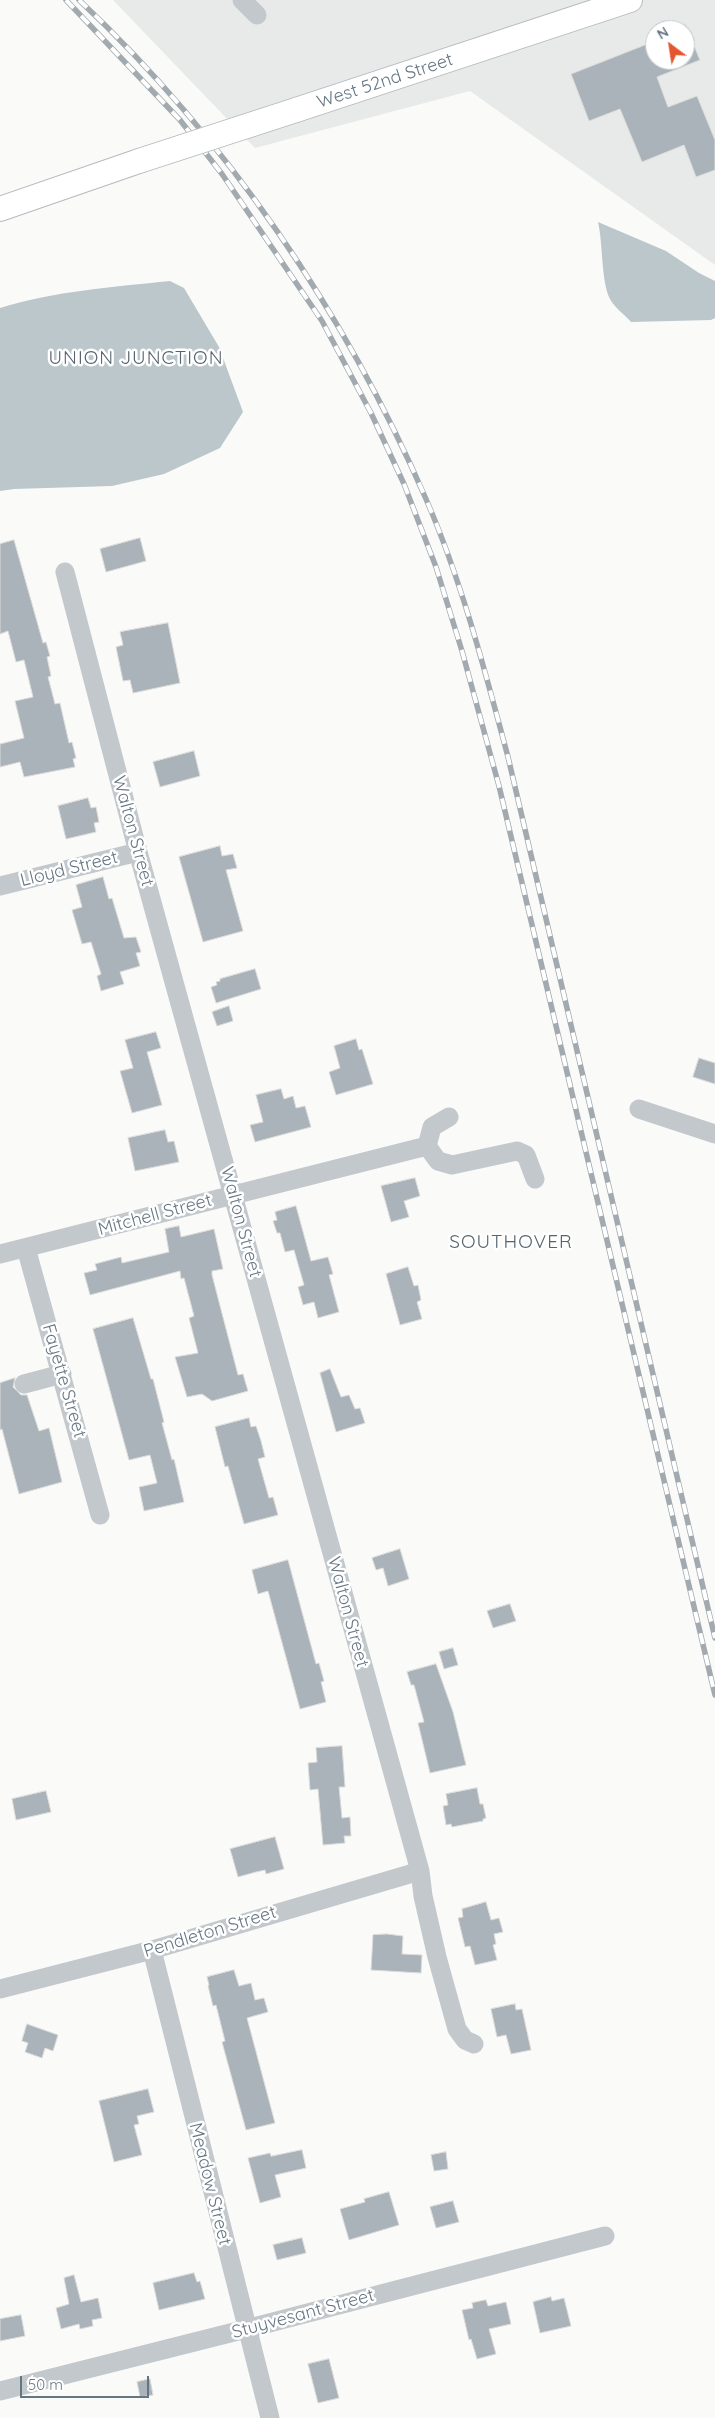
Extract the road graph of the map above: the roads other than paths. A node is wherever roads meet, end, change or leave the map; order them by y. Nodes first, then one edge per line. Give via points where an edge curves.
1 (242, 0) edge
2 (630, 0) edge
3 (257, 16) dead end
4 (0, 209) edge
5 (65, 572) dead end
6 (138, 852) junction
7 (0, 886) edge
8 (639, 1109) dead end
9 (449, 1117) dead end
10 (715, 1134) edge
11 (427, 1146) junction
12 (535, 1179) dead end
13 (233, 1194) junction
14 (26, 1248) junction
15 (0, 1254) edge
16 (62, 1374) junction
17 (24, 1384) dead end
18 (100, 1515) dead end
19 (420, 1871) junction
20 (152, 1950) junction
21 (0, 1989) edge
22 (474, 2044) dead end
23 (605, 2236) dead end
24 (246, 2329) junction
25 (0, 2391) edge
26 (270, 2418) edge

1 - 3 street
2 - 4 main road, West 52nd Street, bridge
5 - 6 street, Walton Street
6 - 7 street, Lloyd Street
6 - 13 street, Walton Street
8 - 10 street
9 - 11 street via 432,1127
11 - 12 street via 438,1161 452,1165 517,1151 526,1155
11 - 13 street, Mitchell Street
13 - 14 street, Mitchell Street
13 - 19 street, Walton Street
14 - 15 street, Mitchell Street
14 - 16 street, Fayette Street
16 - 17 street
16 - 18 street, Fayette Street
19 - 20 street, Pendleton Street
19 - 22 street, Walton Street via 429,1922 455,2022 465,2040
20 - 21 street, Pendleton Street
20 - 24 street, Meadow Street
23 - 24 street, Stuyvesant Street
24 - 25 street, Stuyvesant Street
24 - 26 street, Meadow Street

